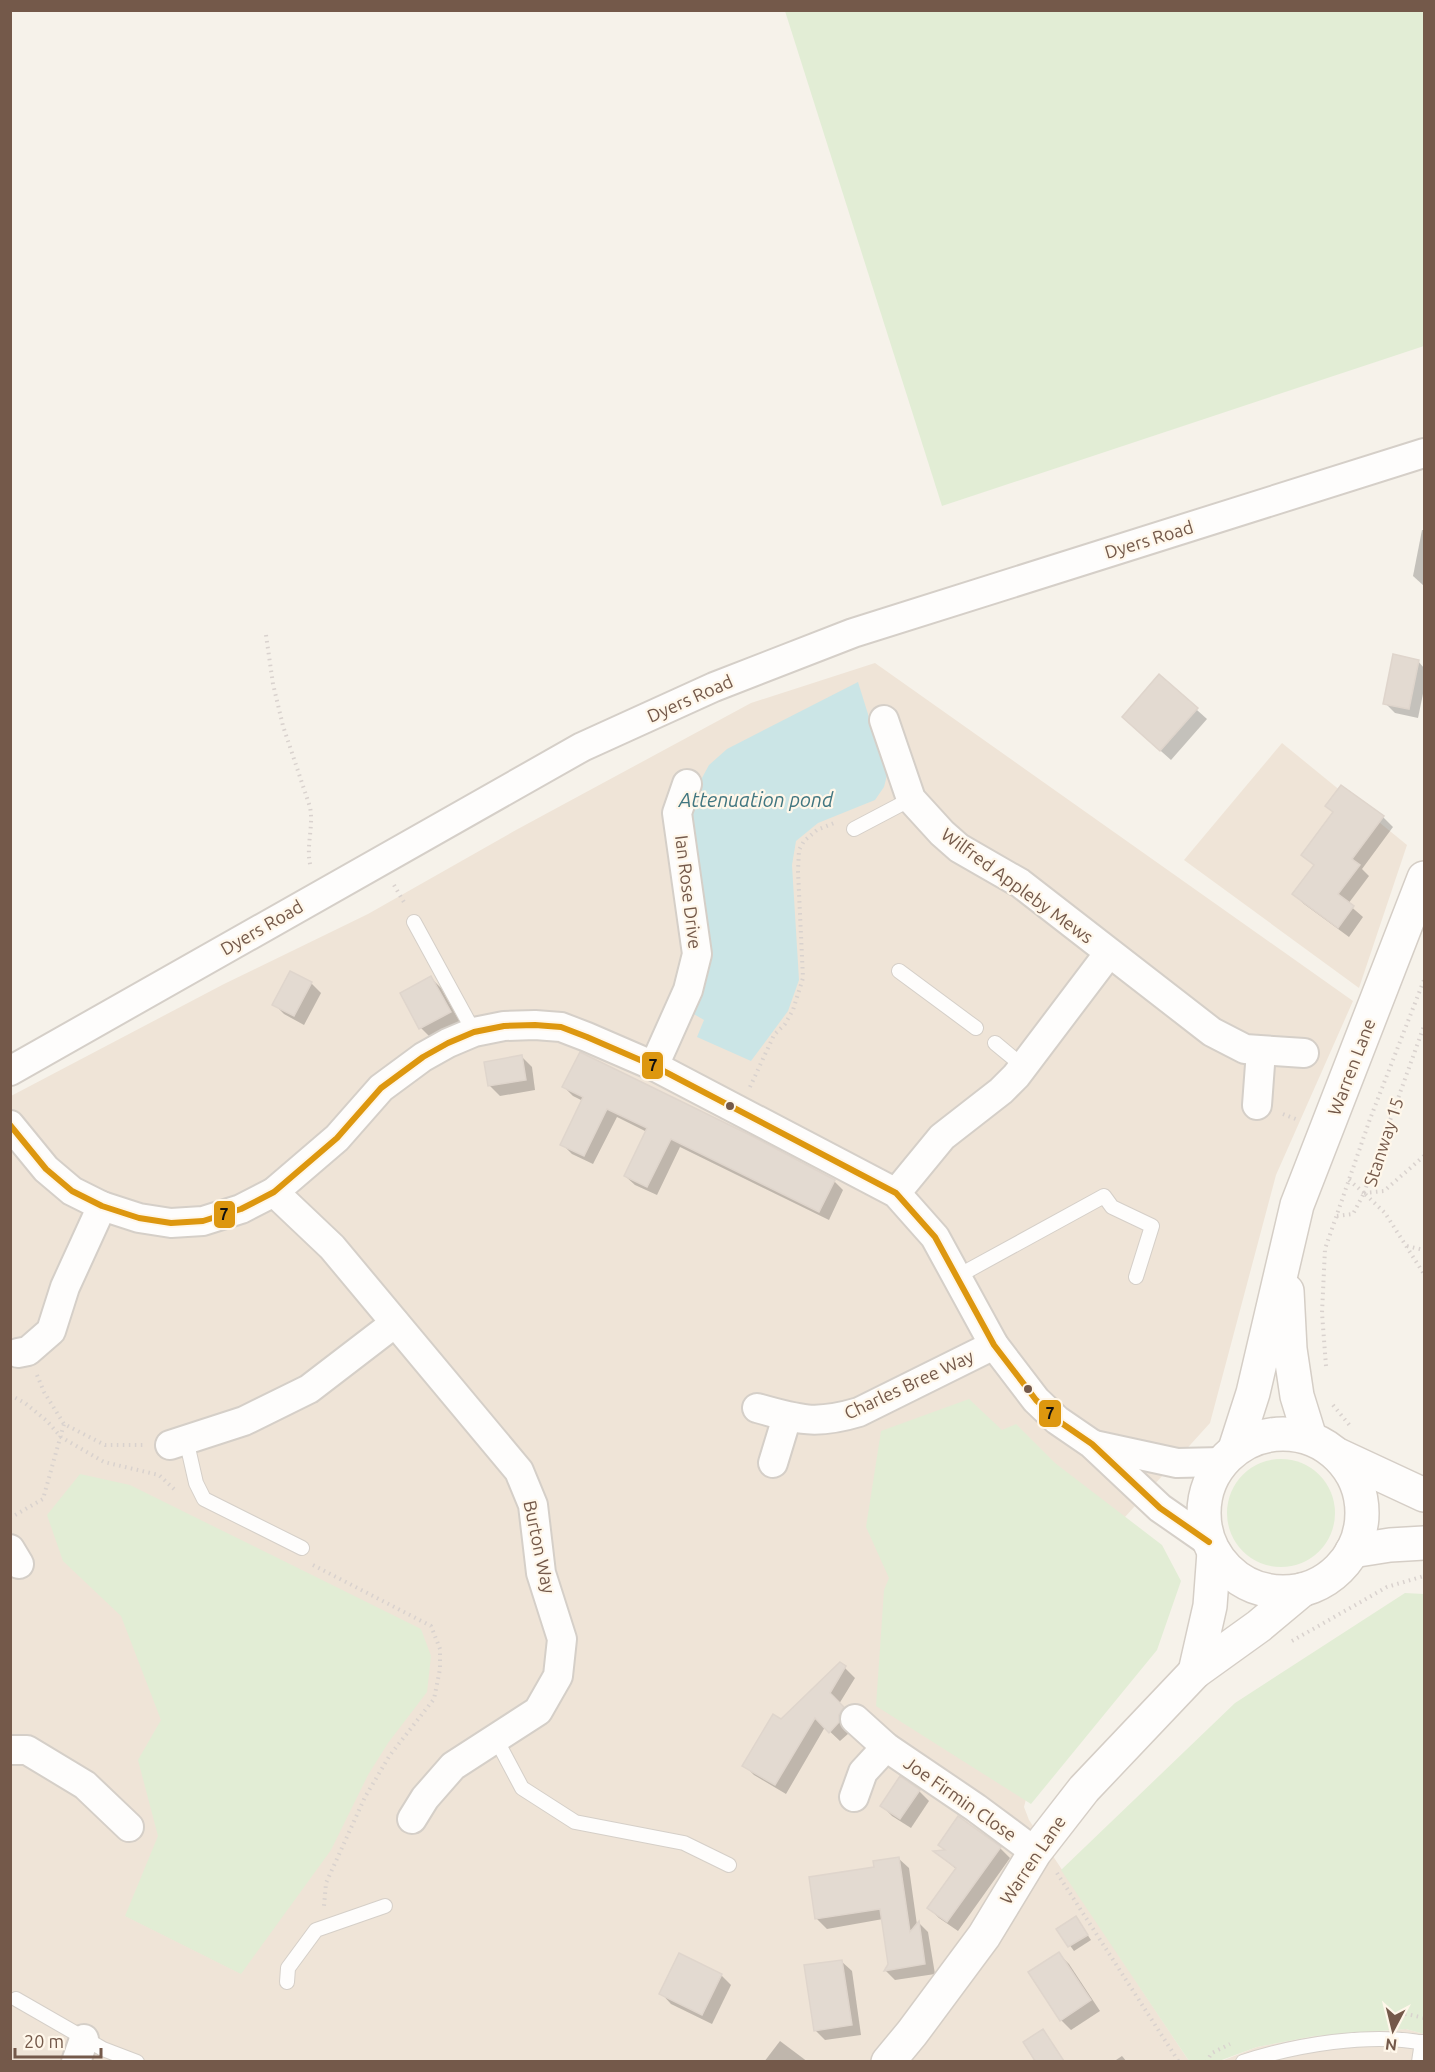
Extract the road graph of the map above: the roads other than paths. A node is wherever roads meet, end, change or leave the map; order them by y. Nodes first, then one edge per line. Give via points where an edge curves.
1 (1425, 453) edge
2 (884, 720) dead end
3 (687, 784) dead end
4 (911, 799) junction
5 (854, 828) road end
6 (1425, 878) edge
7 (414, 922) road end
8 (1109, 953) junction
9 (899, 971) dead end
10 (976, 1028) dead end
11 (474, 1032) junction
12 (995, 1043) dead end
13 (1261, 1051) junction
14 (1304, 1053) dead end
15 (654, 1066) junction
16 (1024, 1067) junction
17 (10, 1071) edge
18 (1257, 1105) dead end
19 (10, 1125) edge
20 (274, 1192) junction
21 (896, 1193) junction
22 (102, 1206) junction
23 (1285, 1257) junction
24 (958, 1276) junction
25 (1136, 1277) dead end
26 (395, 1323) junction
27 (994, 1345) junction
28 (23, 1352) road end
29 (757, 1408) dead end
30 (787, 1417) junction
31 (1310, 1438) junction
32 (178, 1442) joint
33 (1092, 1444) junction
34 (1348, 1445) junction
35 (1228, 1455) junction
36 (773, 1463) dead end
37 (1425, 1495) edge
38 (1425, 1543) edge
39 (1211, 1547) junction
40 (1352, 1551) junction
41 (302, 1554) road end
42 (1302, 1590) junction
43 (1195, 1672) junction
44 (855, 1719) dead end
45 (496, 1739) junction
46 (886, 1747) junction
47 (10, 1750) edge
48 (854, 1797) dead end
49 (412, 1819) dead end
50 (129, 1827) dead end
51 (1045, 1861) junction
52 (729, 1864) dead end
53 (385, 1906) dead end
54 (287, 1982) dead end
55 (16, 1999) dead end
56 (1423, 2043) edge
57 (80, 2050) edge
58 (137, 2061) edge
59 (888, 2061) edge
60 (1243, 2061) edge
61 (1419, 2061) edge

1 - 17 street, Dyers Road via 853,633 714,687 582,747
2 - 4 street, Wilfred Appleby Mews
3 - 15 street, Ian Rose Drive via 677,813 697,954 688,990
4 - 5 lane
4 - 8 street, Wilfred Appleby Mews via 958,848 1020,884
6 - 23 street, Warren Lane via 1298,1205
7 - 11 lane
8 - 13 street, Wilfred Appleby Mews via 1212,1032 1245,1049
8 - 16 street, Wilfred Appleby Mews
9 - 10 lane
11 - 15 street via 504,1026 561,1028
11 - 20 street via 423,1057 381,1088 337,1138
12 - 16 lane
13 - 14 street, Wilfred Appleby Mews
13 - 18 street
15 - 21 street
16 - 21 street, Wilfred Appleby Mews via 1001,1091 942,1137
19 - 22 street via 46,1169 72,1191
20 - 22 street via 241,1209 203,1221 171,1223
20 - 26 street, Burton Way via 332,1247
21 - 24 street via 936,1237
22 - 28 street via 65,1287 51,1331
23 - 31 street, Warren Lane via 1290,1349 1297,1396
23 - 35 street, Warren Lane via 1253,1393
24 - 25 lane via 1104,1196 1112,1207 1152,1226
24 - 27 street
26 - 32 street via 309,1389 244,1421
26 - 45 street, Burton Way via 519,1471 533,1505 542,1573 562,1639 558,1676 538,1711
27 - 30 street, Charles Bree Way via 859,1412 823,1421
27 - 33 street via 1036,1400
29 - 30 street, Charles Bree Way
30 - 36 street
31 - 34 street, Warren Lane via 1324,1445
31 - 35 street, Warren Lane via 1271,1434 1252,1439
32 - 41 lane via 204,1499
33 - 35 street via 1176,1463
33 - 39 street via 1160,1508
34 - 37 street
34 - 40 street, Warren Lane via 1361,1501 1361,1527
35 - 39 street, Warren Lane via 1212,1476 1205,1500 1204,1526
38 - 40 street
39 - 42 street, Warren Lane via 1226,1568 1242,1581 1261,1589
39 - 43 street, Warren Lane via 1210,1606
40 - 42 street, Warren Lane via 1322,1582
42 - 43 street, Warren Lane
43 - 51 street, Warren Lane via 1084,1789
44 - 46 street, Joe Firmin Close
45 - 49 street, Burton Way via 453,1766
45 - 52 lane via 522,1788 575,1822 684,1843
46 - 48 street, Joe Firmin Close via 863,1772
46 - 51 street, Joe Firmin Close
47 - 50 street via 27,1750 85,1785
51 - 59 street, Warren Lane
53 - 54 lane via 316,1930 288,1968
55 - 57 lane
56 - 60 lane via 1385,2040 1309,2044
56 - 61 lane
57 - 58 lane via 103,2049

